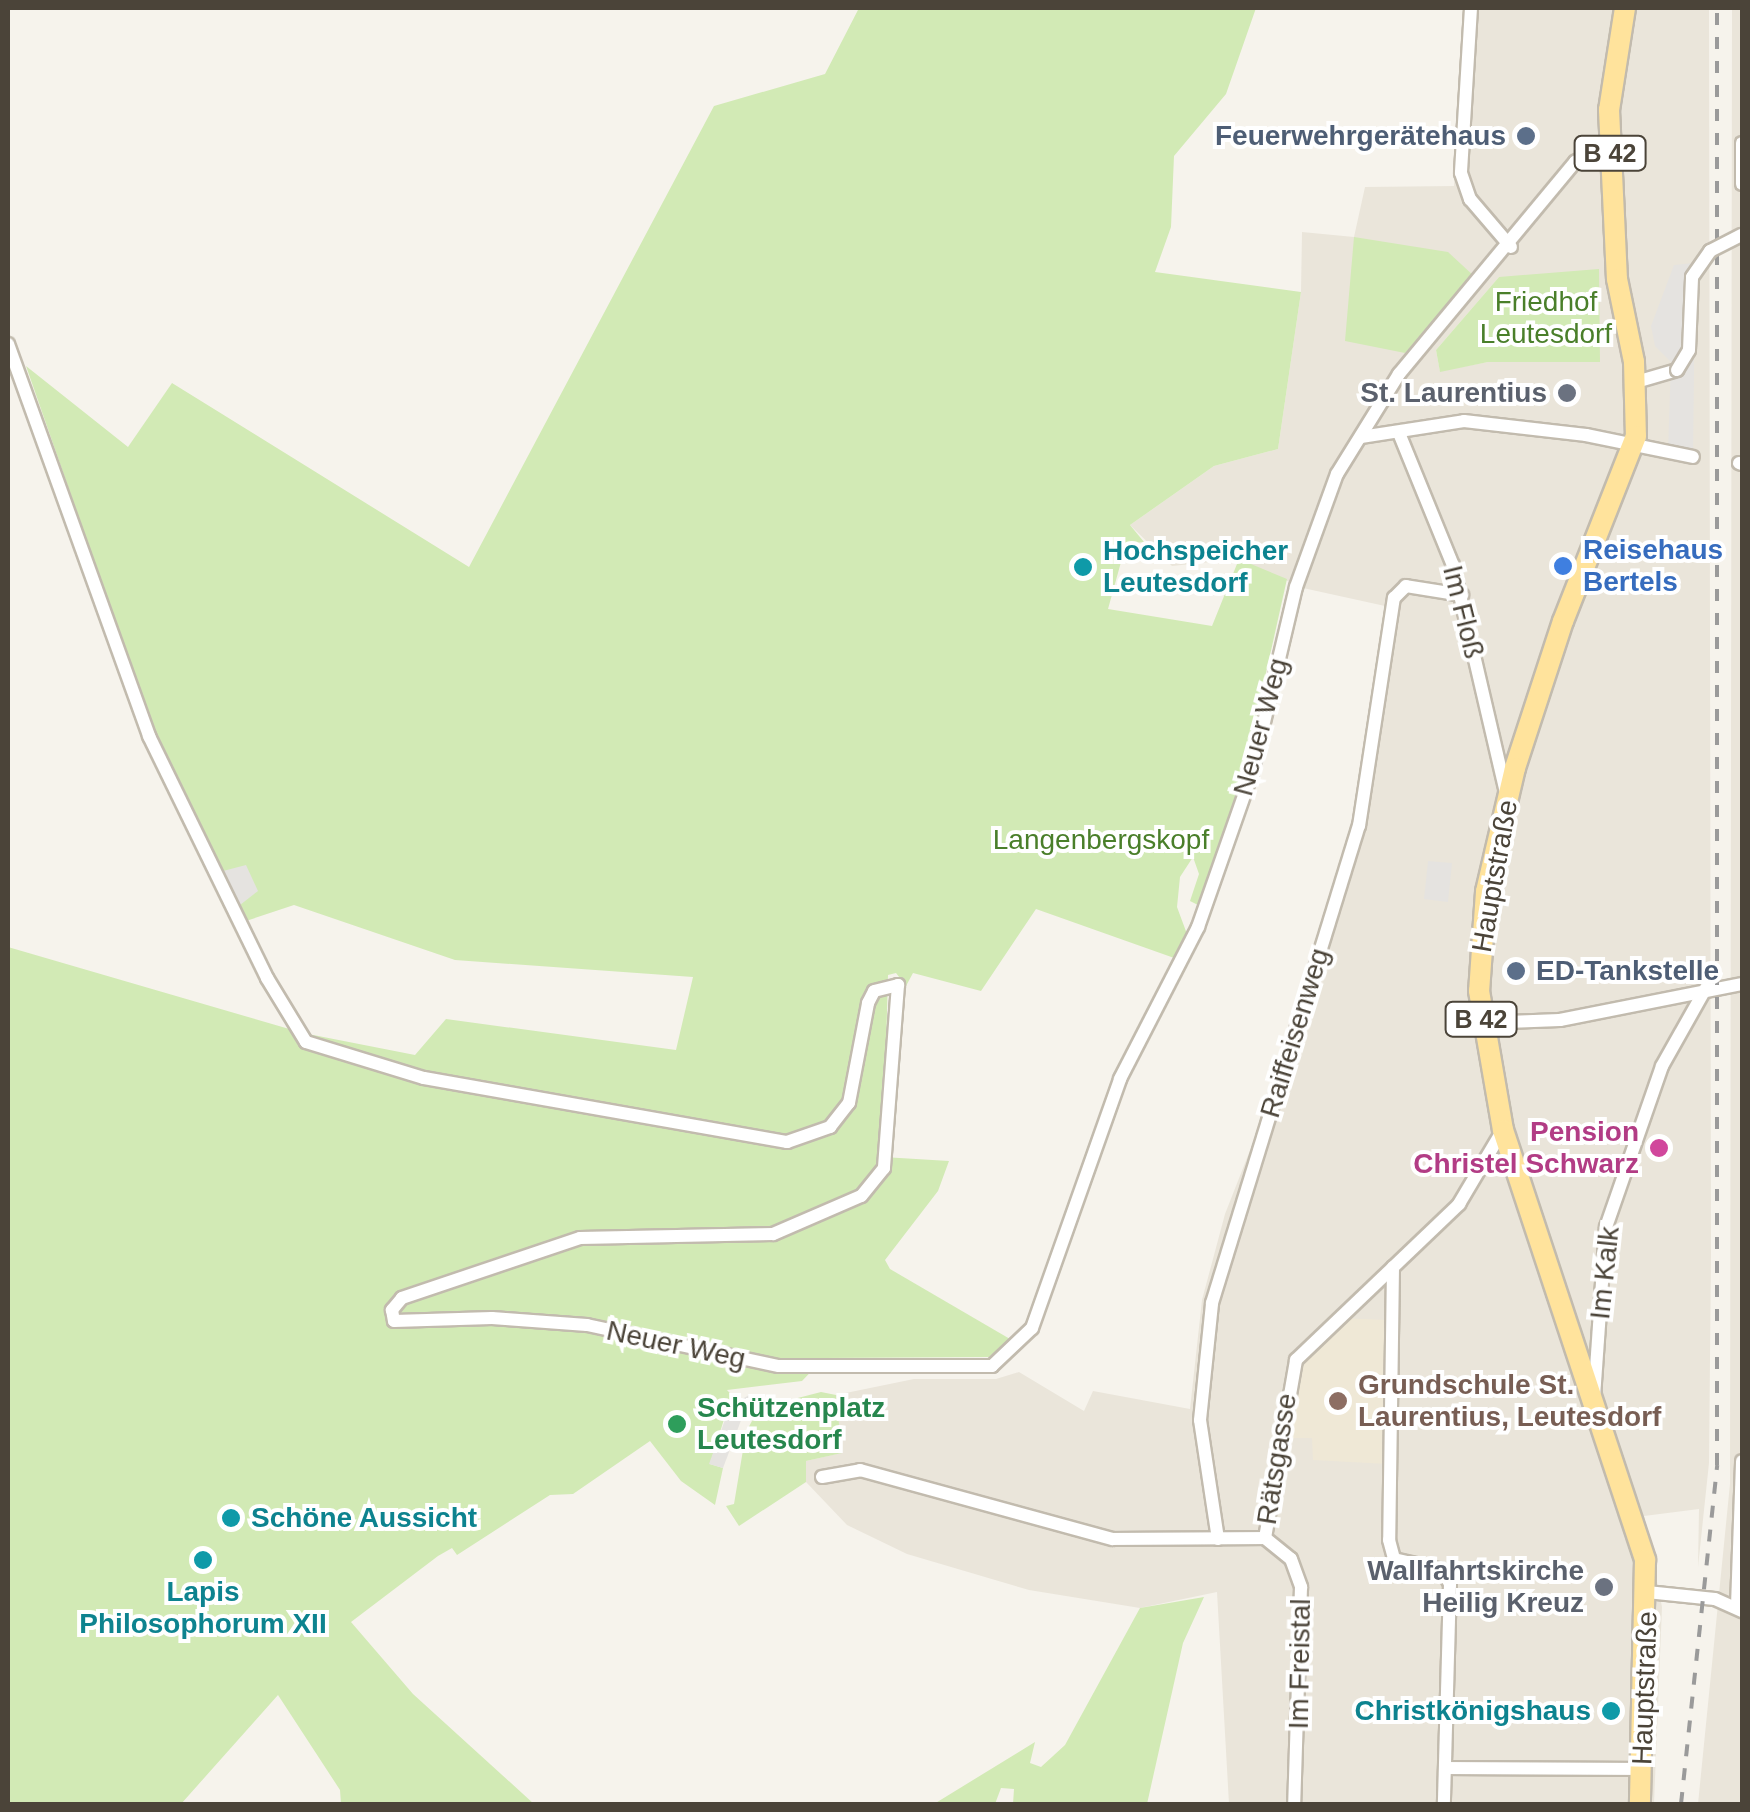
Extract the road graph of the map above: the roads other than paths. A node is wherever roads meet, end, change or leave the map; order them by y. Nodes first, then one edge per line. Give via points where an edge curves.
1 (1471, 8) edge
2 (1625, 8) edge
3 (1610, 142) junction
4 (1742, 143) edge
5 (1742, 184) edge
6 (1742, 235) edge
7 (1511, 247) junction
8 (8, 344) edge
9 (1636, 382) junction
10 (1399, 433) junction
11 (1361, 438) junction
12 (1635, 446) junction
13 (1693, 458) dead end
14 (1462, 595) junction
15 (1507, 798) junction
16 (1742, 984) edge
17 (1706, 988) junction
18 (1481, 1023) junction
19 (1503, 1130) junction
20 (1392, 1266) junction
21 (1594, 1397) junction
22 (1742, 1461) edge
23 (822, 1477) dead end
24 (1265, 1538) junction
25 (1218, 1539) junction
26 (1648, 1592) junction
27 (1740, 1609) edge
28 (1448, 1768) junction
29 (1643, 1769) junction
30 (1294, 1804) edge
31 (1444, 1804) edge
32 (1640, 1804) edge

1 - 7 street via 1462,173 1470,199
2 - 3 main road, Hauptstraße / B 42 via 1611,76
3 - 7 street, Neuer Weg via 1575,162
3 - 9 main road, Hauptstraße / B 42 via 1617,279
4 - 5 street
6 - 9 street, bridge via 1710,250 1692,277 1689,350 1677,370
7 - 11 street, Neuer Weg via 1399,374
8 - 11 street, Neuer Weg via 149,736 267,978 306,1042 424,1078 786,1142 830,1126 850,1103 868,1002 874,991 898,985 884,1168 861,1196 773,1234 580,1238 402,1298 391,1316 587,1325 779,1366 948,1368 1005,1359 1036,1320 1120,1078 1198,928 1252,773 1316,521
9 - 12 main road, Hauptstraße / B 42
10 - 11 street
10 - 12 street via 1464,421
10 - 14 street, Im Floß
12 - 13 street
12 - 15 main road, Hauptstraße / B 42 via 1562,621
14 - 15 street, Im Floß
14 - 25 street, Raiffeisenweg via 1406,586 1394,598 1359,826 1212,1302 1200,1420
15 - 18 main road, Hauptstraße / B 42 via 1484,910
16 - 17 street
17 - 18 street via 1560,1020
17 - 21 street, Im Kalk via 1662,1066 1606,1227
18 - 19 main road, Hauptstraße / B 42
19 - 20 street, Rätsgasse via 1459,1204
19 - 21 main road, Hauptstraße / B 42
20 - 24 street, Rätsgasse via 1296,1360
20 - 28 street via 1390,1550 1399,1563 1448,1574
21 - 26 main road, Hauptstraße / B 42 via 1637,1527
22 - 27 street
23 - 25 street, Rätsgasse via 860,1470 1113,1539
24 - 25 street, Rätsgasse
24 - 30 street, Im Freistal via 1291,1559 1302,1587
26 - 27 street
26 - 29 main road, Hauptstraße / B 42
28 - 29 street
28 - 31 street
29 - 32 main road, Hauptstraße / B 42

